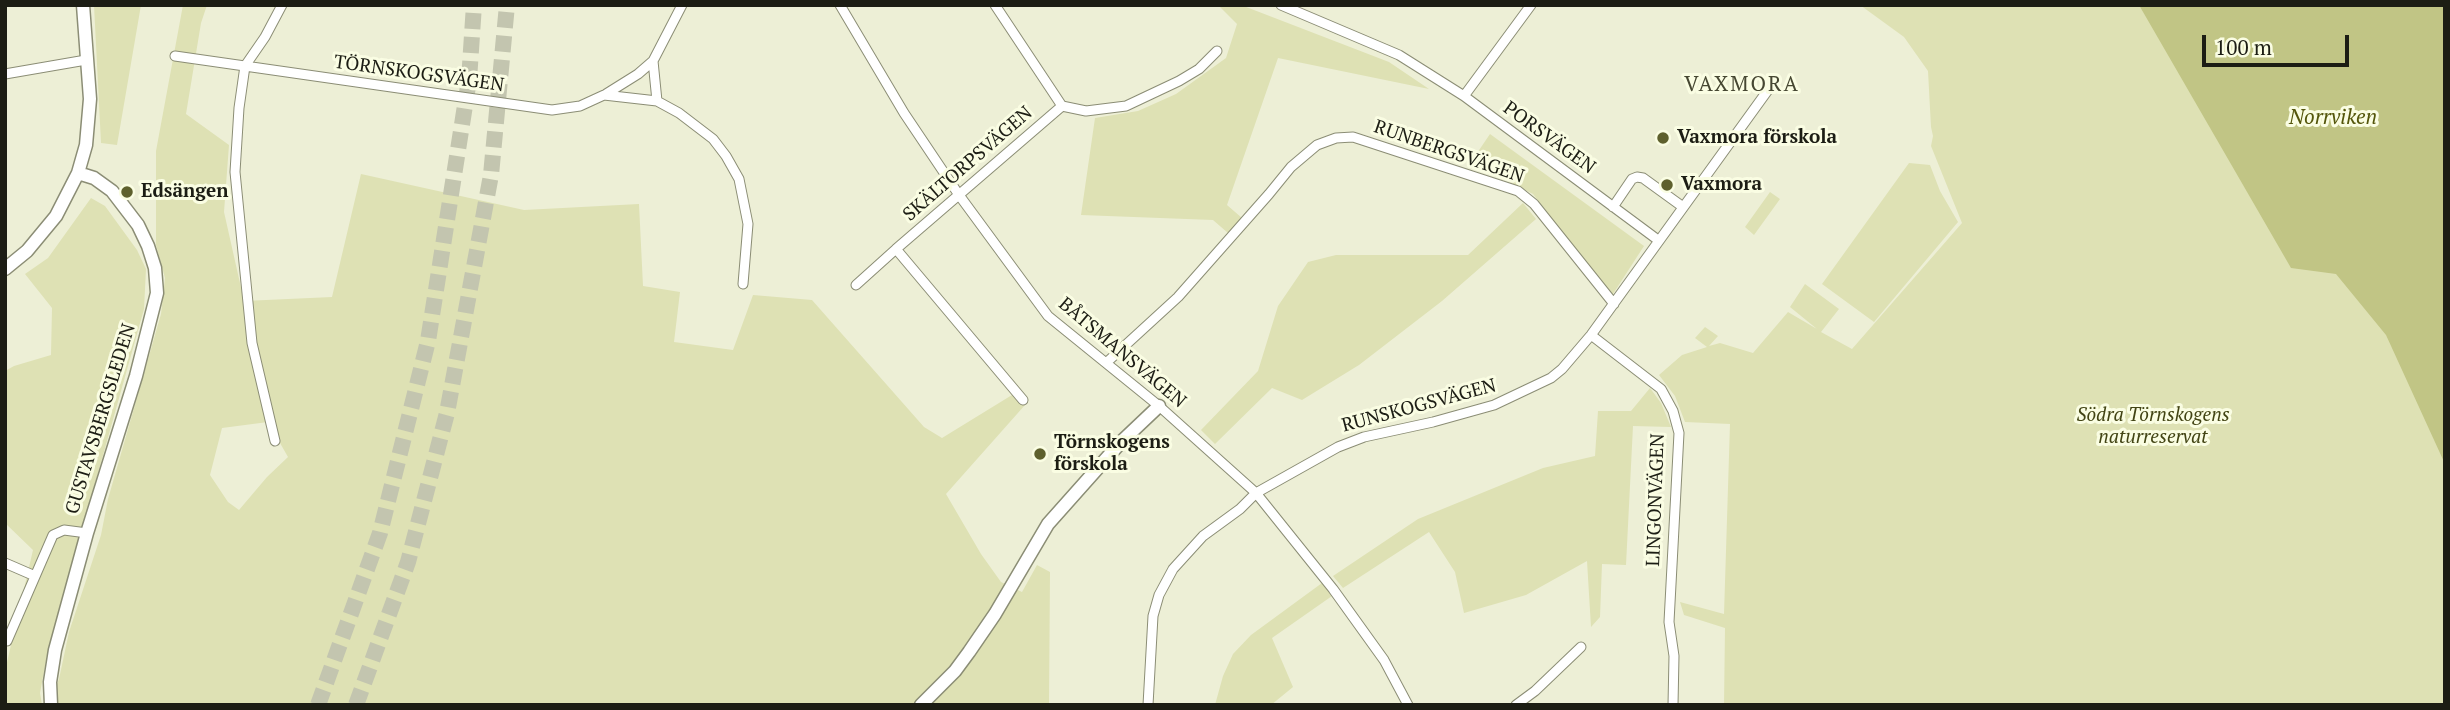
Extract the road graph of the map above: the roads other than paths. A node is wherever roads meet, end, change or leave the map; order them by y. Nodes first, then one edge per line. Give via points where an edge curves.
1 (83, 5) edge
2 (282, 5) edge
3 (682, 5) edge
4 (840, 5) edge
5 (995, 5) edge
6 (1281, 5) edge
7 (1531, 5) edge
8 (1217, 51) dead end
9 (174, 56) dead end
10 (86, 60) junction
11 (653, 61) junction
12 (245, 66) junction
13 (5, 74) edge
14 (1768, 90) dead end
15 (604, 95) junction
16 (1464, 96) junction
17 (657, 101) junction
18 (1062, 106) junction
19 (78, 173) junction
20 (959, 195) junction
21 (1683, 206) junction
22 (1613, 207) junction
23 (1658, 240) junction
24 (896, 249) junction
25 (5, 269) edge
26 (743, 284) dead end
27 (856, 285) dead end
28 (1614, 304) junction
29 (1591, 335) junction
30 (1105, 363) junction
31 (1023, 400) dead end
32 (1159, 406) junction
33 (275, 441) dead end
34 (1256, 493) junction
35 (87, 533) junction
36 (5, 563) edge
37 (35, 576) junction
38 (5, 641) edge
39 (1581, 647) dead end
40 (51, 705) edge
41 (921, 705) edge
42 (1148, 705) edge
43 (1408, 705) edge
44 (1516, 705) edge
45 (1673, 705) edge

1 - 10 street
2 - 12 street
3 - 11 street
4 - 20 street, BÅTSMANSVÄGEN
5 - 18 street
6 - 16 street, PORSVÄGEN via 1399,55
7 - 16 street
8 - 18 street via 1199,69 1126,106 1086,111
9 - 12 street, TÖRNSKOGSVÄGEN
10 - 13 street
10 - 19 street via 90,120
11 - 15 street
11 - 17 street
12 - 15 street, TÖRNSKOGSVÄGEN via 551,110 580,106
12 - 33 street via 235,172 252,343
14 - 21 street
15 - 17 street, TÖRNSKOGSVÄGEN
16 - 22 street, PORSVÄGEN
17 - 26 street, TÖRNSKOGSVÄGEN via 713,139 739,179 748,224
18 - 20 street, SKÄLTORPSVÄGEN
19 - 25 street via 56,216
19 - 35 street, GUSTAVSBERGSLEDEN via 112,191 138,225 155,268 157,293
20 - 24 street, SKÄLTORPSVÄGEN
20 - 30 street, BÅTSMANSVÄGEN via 1048,316
21 - 22 street via 1637,177
21 - 23 street
22 - 23 street, PORSVÄGEN
23 - 28 street, RUNSKOGSVÄGEN
24 - 27 street, SKÄLTORPSVÄGEN
24 - 31 street
28 - 29 street, RUNSKOGSVÄGEN
28 - 30 street, RUNBERGSVÄGEN via 1534,204 1518,191 1353,137 1336,138 1317,145 1291,167 1178,297
29 - 34 street, RUNSKOGSVÄGEN via 1562,369 1516,397 1364,437
29 - 45 street, LINGONVÄGEN via 1661,388 1679,433 1669,622
30 - 32 street, BÅTSMANSVÄGEN
32 - 34 street, BÅTSMANSVÄGEN
32 - 41 street via 1048,524 969,652
34 - 42 street, RUNSKOGSVÄGEN via 1203,536 1173,569 1159,595 1153,615
34 - 43 street, BÅTSMANSVÄGEN via 1334,589 1384,660
35 - 37 street via 64,530 53,535
35 - 40 street, GUSTAVSBERGSLEDEN via 55,650
36 - 37 street
37 - 38 street
39 - 44 street

